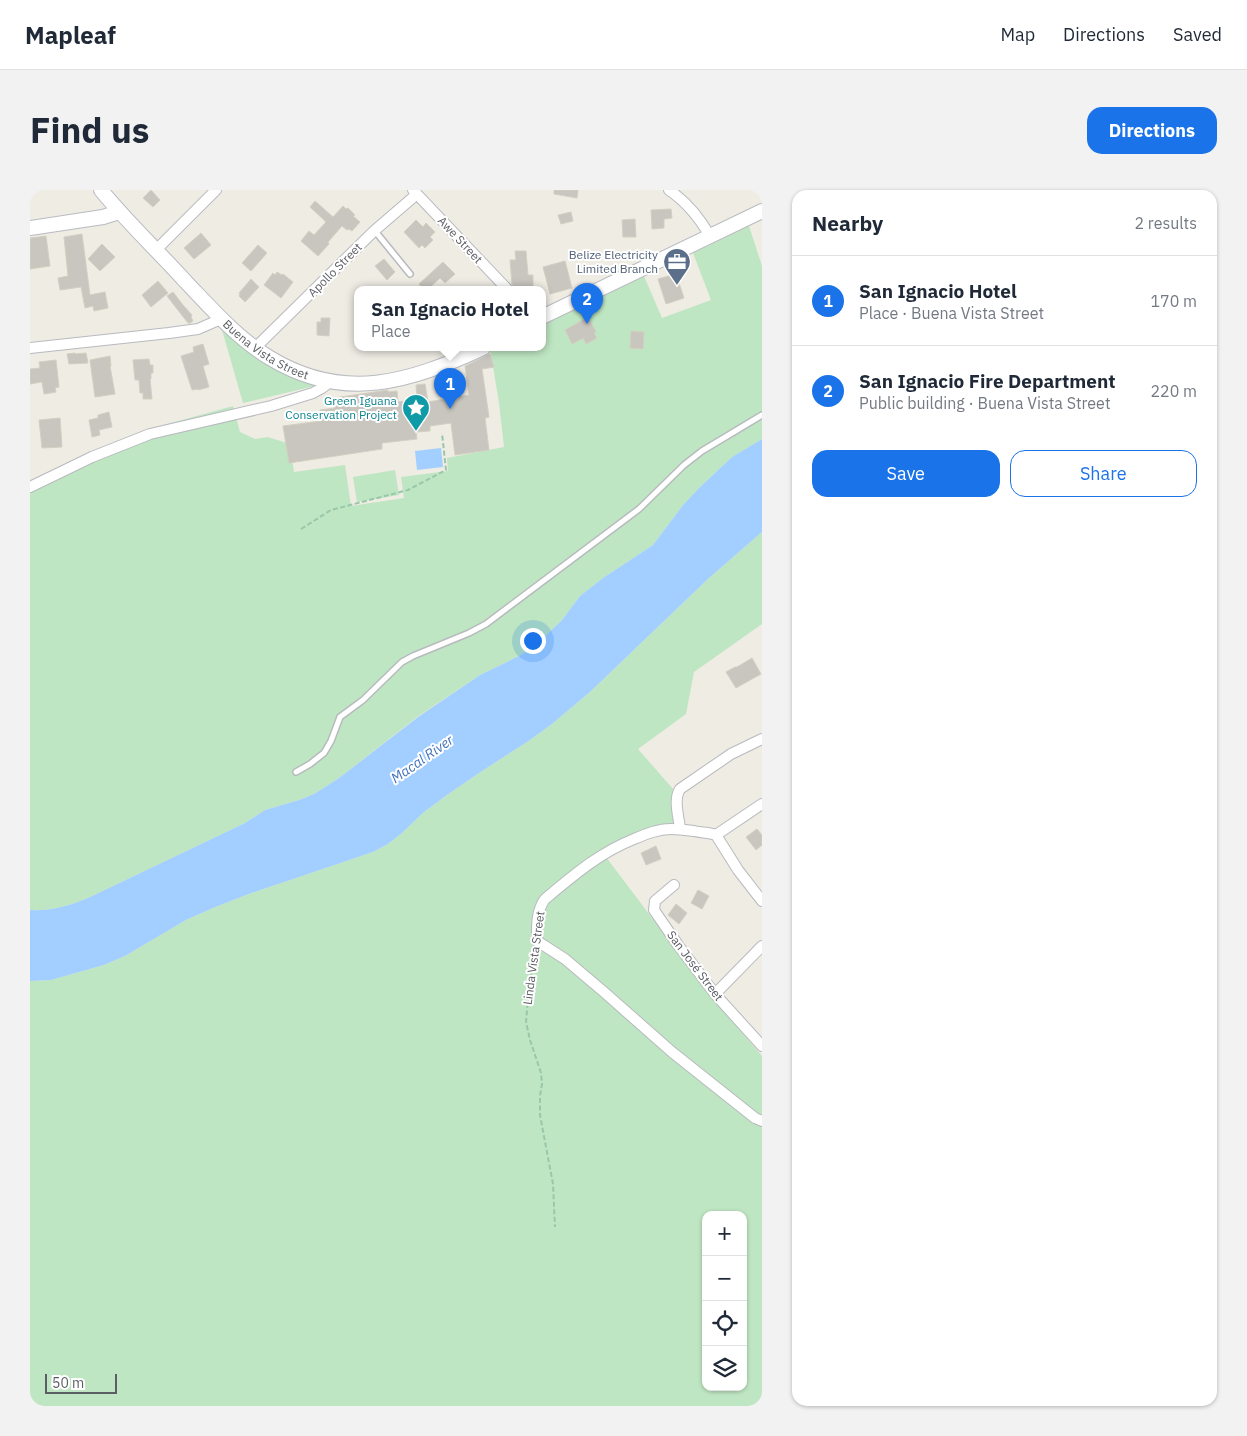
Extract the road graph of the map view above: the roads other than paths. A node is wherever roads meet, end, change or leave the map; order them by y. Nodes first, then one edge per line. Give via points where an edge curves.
1 (101, 190) edge
2 (216, 190) edge
3 (669, 190) edge
4 (415, 192) edge
5 (762, 210) edge
6 (119, 212) junction
7 (30, 228) edge
8 (374, 231) junction
9 (710, 236) junction
10 (156, 250) junction
11 (410, 274) dead end
12 (504, 286) edge
13 (546, 315) edge
14 (221, 319) junction
15 (30, 348) edge
16 (255, 348) junction
17 (476, 351) edge
18 (330, 382) junction
19 (762, 415) edge
20 (30, 487) edge
21 (762, 739) edge
22 (296, 772) dead end
23 (761, 805) edge
24 (680, 829) junction
25 (716, 835) junction
26 (674, 885) dead end
27 (762, 901) edge
28 (762, 946) edge
29 (715, 994) junction
30 (762, 1046) edge
31 (762, 1120) edge

1 - 6 main road, Buena Vista Street
2 - 10 street
3 - 9 street via 691,208
4 - 8 street, Apollo Street
4 - 12 street, Awe Street
5 - 9 main road
6 - 7 main road
6 - 10 main road, Buena Vista Street
8 - 11 lane
8 - 16 street, Apollo Street
9 - 13 main road
10 - 14 main road, Buena Vista Street
14 - 15 street via 198,329
14 - 16 main road, Buena Vista Street
16 - 18 main road, Buena Vista Street via 285,366
17 - 18 main road, Buena Vista Street via 389,382
18 - 20 street via 313,393 271,406 150,434
19 - 22 lane via 702,451 639,509 486,624 402,662 363,700 340,717 324,753
21 - 24 street via 731,754 680,790 677,801
23 - 25 street
24 - 25 street, Linda Vista Street
24 - 31 street, Linda Vista Street via 657,831 624,843 600,855 576,873 541,904 537,942 565,959 672,1052
25 - 27 street
26 - 29 street, San José Street via 655,901 654,910
28 - 29 street
29 - 30 street, San José Street

